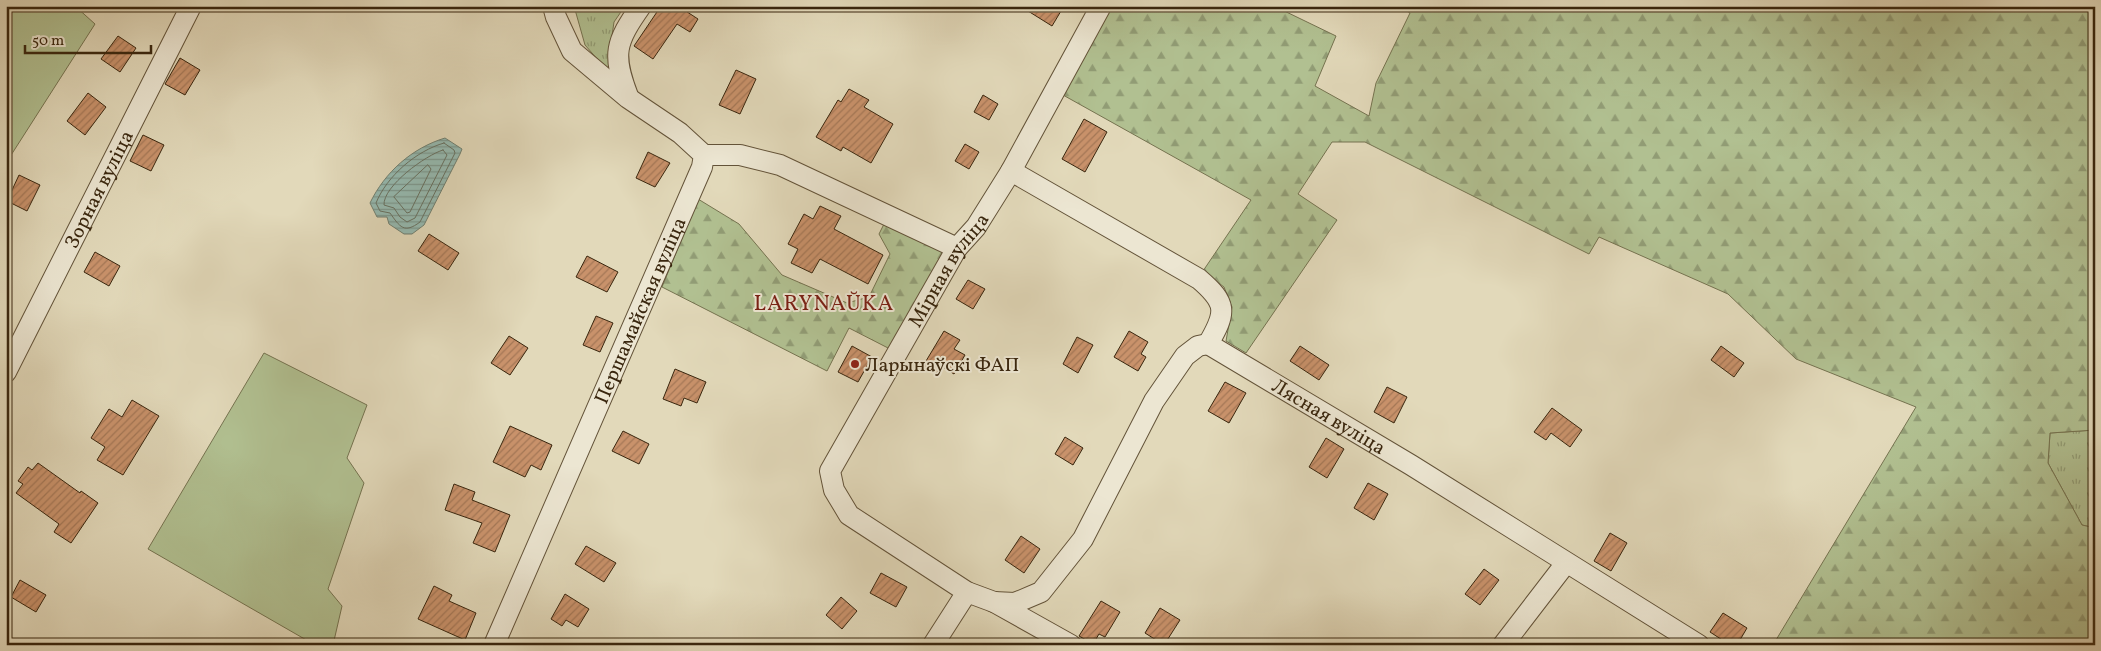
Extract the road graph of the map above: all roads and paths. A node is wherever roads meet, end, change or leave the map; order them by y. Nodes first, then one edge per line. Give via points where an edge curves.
1 (191, 6) edge
2 (553, 6) edge
3 (640, 6) edge
4 (1100, 6) edge
5 (628, 98) junction
6 (704, 155) junction
7 (1011, 171) junction
8 (957, 248) junction
9 (1208, 344) junction
10 (6, 372) edge
11 (1566, 563) junction
12 (967, 592) junction
13 (994, 602) junction
14 (494, 645) edge
15 (934, 645) edge
16 (1071, 645) edge
17 (1503, 645) edge
18 (1699, 645) edge

1 - 10 street, Зорная вуліца
2 - 5 street via 572,50
3 - 5 street via 627,25 617,49 618,71
4 - 7 street, Мірная вуліца
5 - 6 street via 680,133
6 - 8 street via 740,154 780,165
6 - 14 street, Першамайская вуліца via 702,167
7 - 8 street, Мірная вуліца via 976,227
7 - 9 street via 1199,278 1216,293 1223,311
8 - 12 street, Мірная вуліца via 830,471 834,490 848,515
9 - 11 street, Лясная вуліца via 1411,465
9 - 13 street via 1198,346 1185,356 1154,401 1083,539 1041,592 1015,603
11 - 17 street
11 - 18 street, Лясная вуліца
12 - 13 street
12 - 15 street
13 - 16 street

